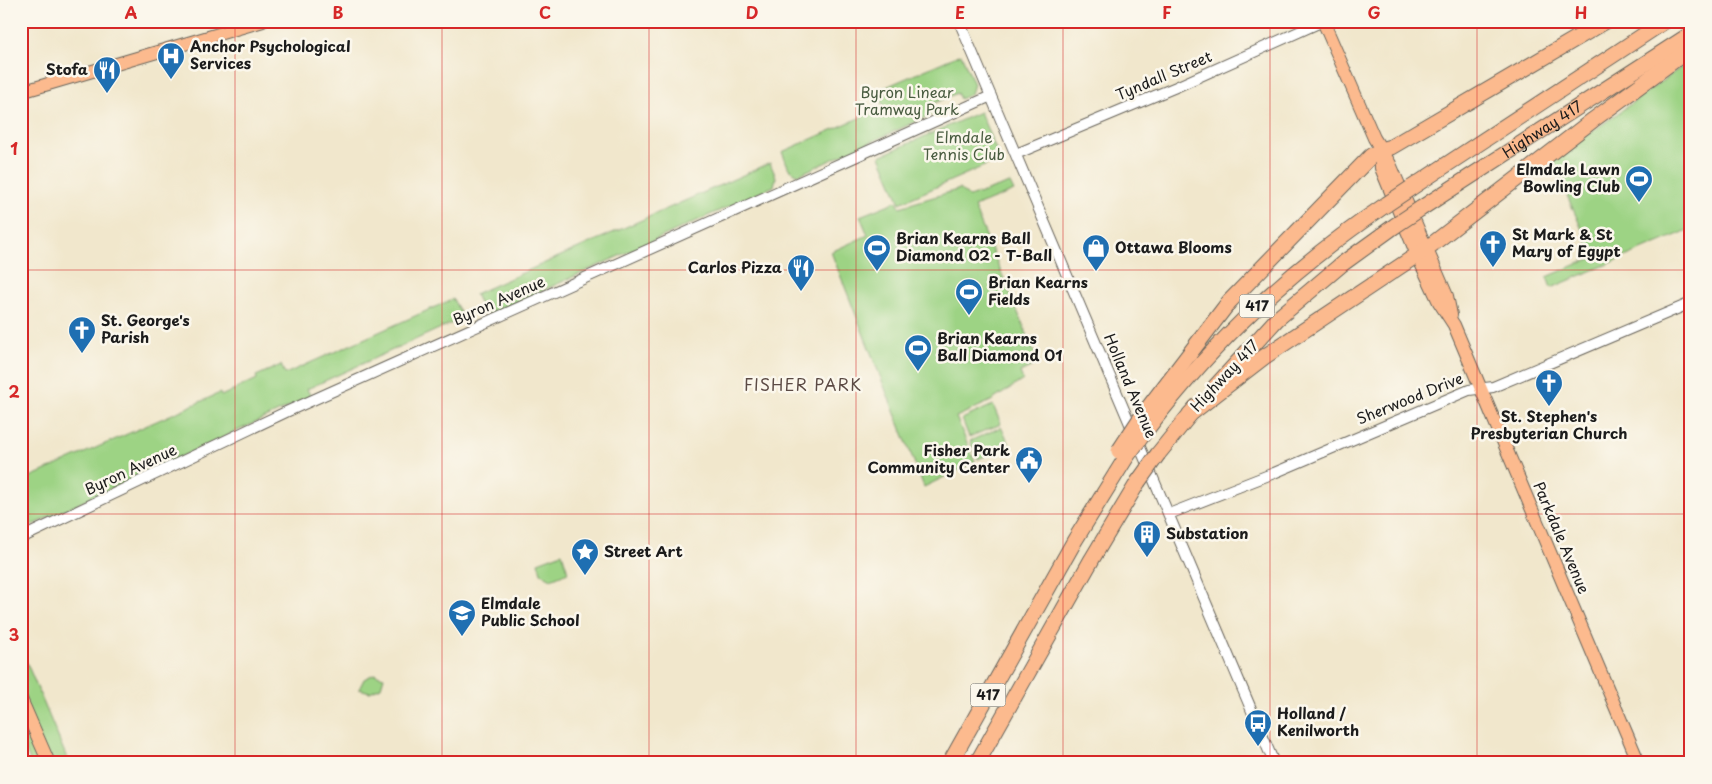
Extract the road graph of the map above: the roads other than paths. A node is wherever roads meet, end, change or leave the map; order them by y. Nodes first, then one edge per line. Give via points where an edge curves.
1 (263, 21) edge
2 (959, 21) edge
3 (1323, 21) edge
4 (1606, 21) edge
5 (1665, 21) edge
6 (1691, 34) edge
7 (1691, 48) edge
8 (21, 92) edge
9 (991, 96) junction
10 (1380, 150) junction
11 (1016, 154) junction
12 (1422, 252) junction
13 (1691, 303) edge
14 (1481, 389) junction
15 (1190, 414) junction
16 (1145, 422) junction
17 (1169, 514) junction
18 (21, 538) edge
19 (21, 698) edge
20 (48, 763) edge
21 (950, 763) edge
22 (977, 763) edge
23 (1274, 763) edge
24 (1638, 763) edge

1 - 8 main road
2 - 9 street, Holland Avenue
3 - 10 main road, Parkdale Avenue
3 - 11 street, Tyndall Street
4 - 10 highway via 1391,147
5 - 16 highway, 417, bridge via 1387,204 1302,265 1210,352
6 - 15 highway, Highway 417 / 417, bridge via 1420,209 1342,264 1277,319
7 - 12 highway
9 - 11 street, Holland Avenue
9 - 18 street, Byron Avenue via 286,412
10 - 12 main road, Parkdale Avenue via 1390,164
10 - 16 highway via 1228,302
11 - 17 street, Holland Avenue
12 - 14 main road, Parkdale Avenue via 1447,296 1454,325
12 - 15 highway via 1264,357
13 - 14 street, Sherwood Drive via 1493,387
14 - 17 street, Sherwood Drive via 1469,390
14 - 24 main road, Parkdale Avenue
15 - 22 highway, Highway 417 / 417, bridge via 1138,482
16 - 21 highway, 417, bridge via 1123,454
17 - 23 street, Holland Avenue
19 - 20 main road

